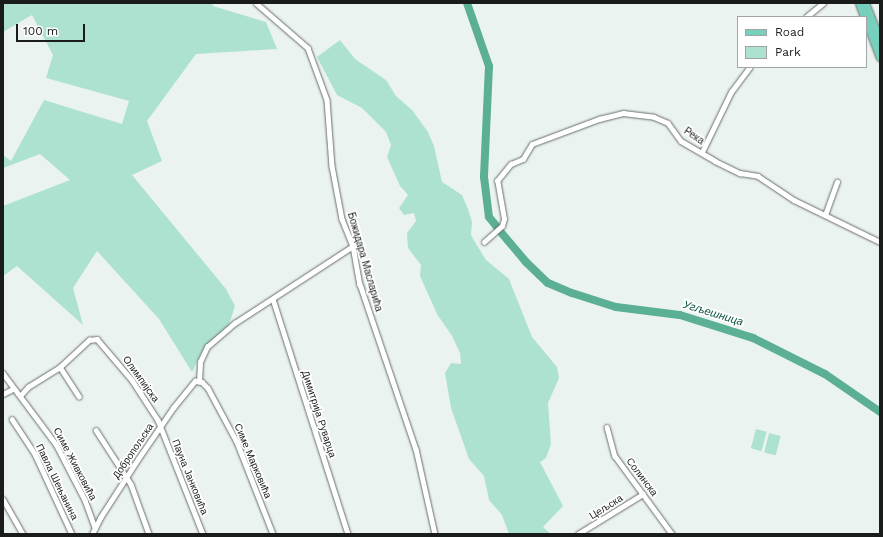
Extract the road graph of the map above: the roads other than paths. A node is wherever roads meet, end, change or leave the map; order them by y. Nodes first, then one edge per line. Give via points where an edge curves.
1 (256, 3) edge
2 (823, 3) edge
3 (859, 3) edge
4 (865, 3) edge
5 (807, 16) edge
6 (864, 16) edge
7 (867, 24) edge
8 (880, 40) edge
9 (880, 57) edge
10 (749, 68) edge
11 (702, 152) junction
12 (837, 182) dead end
13 (825, 215) junction
14 (484, 242) dead end
15 (880, 242) edge
16 (352, 246) junction
17 (273, 299) junction
18 (60, 366) junction
19 (3, 373) edge
20 (197, 382) junction
21 (13, 388) junction
22 (3, 394) edge
23 (20, 396) junction
24 (79, 396) dead end
25 (12, 419) dead end
26 (161, 426) junction
27 (607, 427) dead end
28 (96, 430) dead end
29 (127, 476) junction
30 (644, 494) junction
31 (3, 500) edge
32 (94, 532) edge
33 (22, 534) edge
34 (72, 534) edge
35 (149, 534) edge
36 (204, 534) edge
37 (273, 534) edge
38 (348, 534) edge
39 (435, 534) edge
40 (578, 534) edge
41 (672, 534) edge

1 - 16 street, Божидара Масларића via 308,48 311,55 327,100 332,166 342,219
2 - 5 street
3 - 6 main road
4 - 8 main road
7 - 9 main road
10 - 11 street via 731,92
11 - 13 street, Река via 735,171 758,176 785,195
11 - 14 street, Река via 681,141 668,123 637,114 613,114 537,140 523,159 511,164 497,181 504,219 502,226
12 - 13 street
13 - 15 street, Река
16 - 17 street
16 - 39 street, Божидара Масларића via 360,284 416,449
17 - 20 street via 235,323 207,347 200,362
17 - 38 street, Димитрија Руварца
18 - 23 street via 25,389
18 - 24 street
18 - 26 street, Олимпијска via 89,340 97,339 132,380
19 - 21 street, Симе Живковића
20 - 26 street, Добропољска
20 - 37 street, Симе Марковића via 208,388 237,442
21 - 22 street
21 - 23 street, Симе Живковића
23 - 32 street, Симе Живковића via 56,444 85,500
25 - 34 street, Павла Шењанина via 35,454
26 - 29 street, Добропољска
26 - 36 street, Пауна Јанковића
27 - 30 street, Солинска via 615,456
28 - 29 street
29 - 32 street, Добропољска
29 - 35 street
30 - 40 street, Цељска
30 - 41 street, Солинска
31 - 33 street

